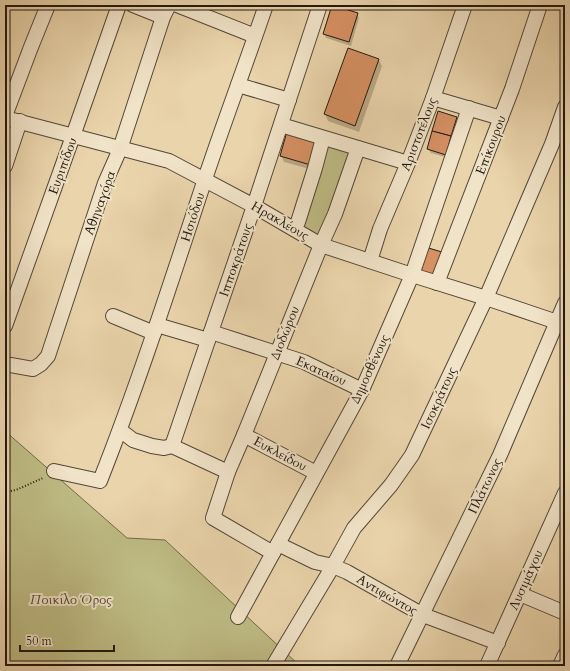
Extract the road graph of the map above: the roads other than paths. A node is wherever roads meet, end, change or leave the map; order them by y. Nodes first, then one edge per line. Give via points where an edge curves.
1 (48, 5) edge
2 (132, 5) edge
3 (177, 5) edge
4 (266, 5) edge
5 (320, 5) edge
6 (465, 5) edge
7 (540, 5) edge
8 (115, 7) edge
9 (166, 11) edge
10 (255, 36) junction
11 (238, 85) junction
12 (434, 98) junction
13 (289, 100) junction
14 (565, 107) edge
15 (470, 108) junction
16 (5, 117) edge
17 (501, 118) junction
18 (20, 121) junction
19 (281, 125) junction
20 (73, 136) junction
21 (323, 138) junction
22 (358, 148) junction
23 (120, 149) junction
24 (408, 163) junction
25 (5, 166) edge
26 (205, 180) junction
27 (254, 206) junction
28 (294, 229) junction
29 (321, 245) junction
30 (370, 261) junction
31 (412, 275) junction
32 (437, 283) junction
33 (486, 298) junction
34 (565, 303) edge
35 (113, 316) dead end
36 (557, 322) junction
37 (5, 326) edge
38 (156, 329) junction
39 (209, 336) junction
40 (276, 354) junction
41 (5, 364) edge
42 (362, 390) junction
43 (120, 430) junction
44 (244, 435) junction
45 (172, 446) junction
46 (54, 471) road end
47 (228, 472) junction
48 (316, 473) junction
49 (565, 493) edge
50 (213, 518) joint
51 (276, 549) junction
52 (333, 566) junction
53 (520, 594) junction
54 (565, 613) edge
55 (422, 615) junction
56 (238, 617) dead end
57 (498, 643) junction
58 (565, 655) edge
59 (274, 666) edge
60 (397, 666) edge
61 (487, 666) edge
62 (560, 666) edge

1 - 16 street
2 - 9 street
3 - 10 street
4 - 10 street, Ησιόδου
5 - 13 street, Ιπποκράτους
6 - 12 street, Αριστοτέλους
7 - 17 street, Επίκουρου
8 - 20 street, Ευριπίδου
9 - 23 street, Αθηναγόρα
10 - 11 street, Ησιόδου
11 - 13 street
11 - 26 street, Ησιόδου
12 - 15 street
12 - 24 street, Αριστοτέλους
13 - 19 street, Ιπποκράτους
14 - 33 street, Ισοκράτους via 552,144
15 - 17 street
15 - 31 street, Δημοσθένους
16 - 18 street, Ηρακλέους
17 - 32 street, Επίκουρου
18 - 20 street, Ηρακλέους
18 - 25 street
19 - 21 street
19 - 27 street, Ιπποκράτους
20 - 23 street, Ηρακλέους
20 - 37 street, Ευριπίδου
21 - 22 street
21 - 28 street
22 - 24 street
22 - 29 street, Διοδώρου via 335,214
23 - 26 street, Ηρακλέους via 169,161
23 - 41 street, Αθηναγόρα via 105,183 48,356 33,369
24 - 30 street, Αριστοτέλους via 380,229
26 - 27 street, Ηρακλέους
26 - 38 street, Ησιόδου
27 - 28 street, Ηρακλέους
27 - 39 street, Ιπποκράτους
28 - 29 street, Ηρακλέους
29 - 30 street, Ηρακλέους
29 - 40 street, Διοδώρου
30 - 31 street, Ηρακλέους
31 - 32 street, Ηρακλέους
31 - 42 street, Δημοσθένους
32 - 33 street, Ηρακλέους
33 - 36 street, Ηρακλέους
33 - 52 street, Ισοκράτους via 412,455 391,485 354,528
34 - 36 street, Πλάτωνος
35 - 38 street, Εκαταίου
36 - 55 street, Πλάτωνος via 500,455
38 - 39 street, Εκαταίου
38 - 43 street, Ησιόδου
39 - 40 street, Εκαταίου
39 - 45 street, Ιπποκράτους
40 - 42 street, Εκαταίου via 304,362
40 - 44 street, Διοδώρου
42 - 48 street, Δημοσθένους
43 - 45 street via 134,440 152,446
43 - 46 street, Ησιόδου via 100,481
44 - 47 street, Διοδώρου
44 - 48 street, Ευκλείδου
45 - 47 street
47 - 50 street, Διοδώρου
48 - 51 street, Δημοσθένους
49 - 53 street, Λυσιμάχου
50 - 51 street, Αντιφώντος
51 - 52 street, Αντιφώντος
51 - 56 street, Δημοσθένους
52 - 55 street, Αντιφώντος
52 - 59 street, Ισοκράτους
53 - 54 street
53 - 57 street, Λυσιμάχου
55 - 57 street, Αντιφώντος
55 - 60 street, Πλάτωνος
57 - 61 street, Λυσιμάχου
58 - 62 street

